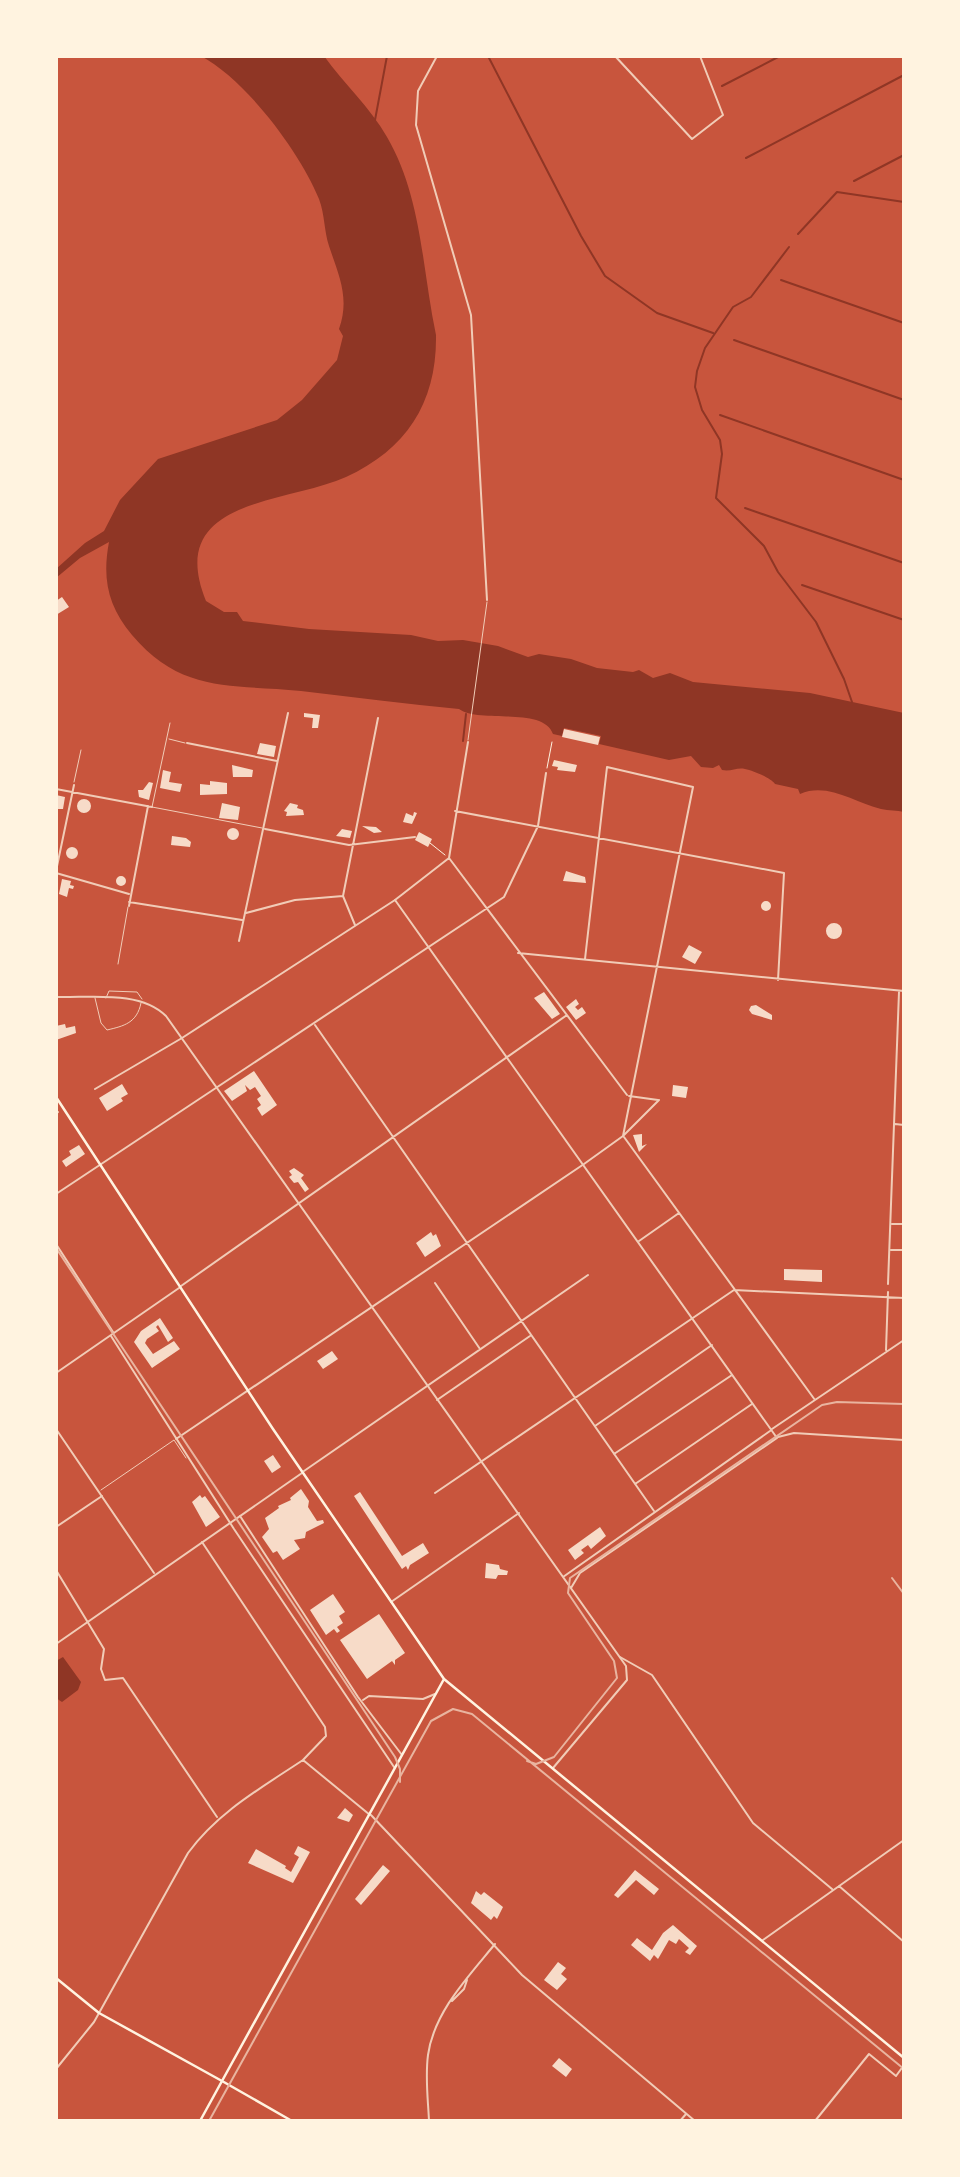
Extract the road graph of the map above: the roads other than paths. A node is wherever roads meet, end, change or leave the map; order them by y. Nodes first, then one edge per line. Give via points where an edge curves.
1 (437, 56) edge
2 (615, 56) edge
3 (700, 56) edge
4 (487, 600) joint
5 (288, 713) dead end
6 (378, 718) dead end
7 (170, 723) dead end
8 (166, 739) junction
9 (468, 742) joint
10 (187, 743) joint
11 (81, 750) dead end
12 (278, 761) junction
13 (546, 774) road end
14 (74, 785) joint
15 (56, 789) edge
16 (72, 792) junction
17 (148, 806) junction
18 (152, 807) junction
19 (456, 811) junction
20 (538, 826) junction
21 (264, 829) junction
22 (415, 837) dead end
23 (597, 839) junction
24 (353, 844) junction
25 (680, 852) junction
26 (449, 858) junction
27 (56, 872) edge
28 (130, 895) junction
29 (343, 896) junction
30 (395, 900) junction
31 (129, 904) junction
32 (487, 908) junction
33 (245, 913) junction
34 (243, 921) junction
35 (356, 926) junction
36 (239, 941) dead end
37 (430, 949) junction
38 (518, 953) junction
39 (585, 959) junction
40 (118, 964) dead end
41 (656, 966) junction
42 (778, 980) junction
43 (899, 990) junction
44 (904, 991) edge
45 (56, 997) edge
46 (95, 998) junction
47 (106, 998) junction
48 (142, 1000) junction
49 (567, 1015) junction
50 (315, 1025) junction
51 (182, 1038) junction
52 (507, 1058) junction
53 (95, 1088) dead end
54 (218, 1088) junction
55 (628, 1096) junction
56 (56, 1097) edge
57 (894, 1124) junction
58 (904, 1125) edge
59 (623, 1136) junction
60 (393, 1139) junction
61 (584, 1164) junction
62 (100, 1165) junction
63 (56, 1194) edge
64 (300, 1203) junction
65 (679, 1213) junction
66 (891, 1224) junction
67 (904, 1224) edge
68 (639, 1241) junction
69 (56, 1244) edge
70 (466, 1244) junction
71 (890, 1250) junction
72 (904, 1250) edge
73 (588, 1275) dead end
74 (435, 1283) dead end
75 (888, 1284) dead end
76 (180, 1287) junction
77 (734, 1290) junction
78 (888, 1294) junction
79 (904, 1298) edge
80 (371, 1306) junction
81 (692, 1317) junction
82 (522, 1322) junction
83 (112, 1334) junction
84 (530, 1335) junction
85 (904, 1340) edge
86 (712, 1345) junction
87 (480, 1349) junction
88 (886, 1351) junction
89 (56, 1373) edge
90 (733, 1375) junction
91 (427, 1385) junction
92 (248, 1391) junction
93 (574, 1399) junction
94 (437, 1400) junction
95 (815, 1400) junction
96 (753, 1403) junction
97 (594, 1427) junction
98 (56, 1429) edge
99 (771, 1430) junction
100 (777, 1438) junction
101 (176, 1439) junction
102 (904, 1440) edge
103 (614, 1455) junction
104 (186, 1458) dead end
105 (482, 1462) junction
106 (303, 1472) junction
107 (634, 1484) junction
108 (99, 1491) junction
109 (435, 1493) dead end
110 (102, 1496) junction
111 (654, 1512) junction
112 (519, 1513) junction
113 (240, 1516) junction
114 (230, 1523) junction
115 (56, 1527) edge
116 (202, 1541) junction
117 (56, 1570) edge
118 (155, 1574) junction
119 (563, 1577) junction
120 (571, 1588) junction
121 (390, 1602) junction
122 (88, 1621) junction
123 (56, 1644) edge
124 (619, 1656) junction
125 (444, 1679) junction
126 (436, 1693) junction
127 (361, 1701) junction
128 (402, 1756) junction
129 (303, 1760) junction
130 (553, 1768) junction
131 (396, 1769) junction
132 (371, 1815) junction
133 (218, 1818) junction
134 (904, 1840) edge
135 (838, 1885) junction
136 (832, 1889) junction
137 (762, 1941) junction
138 (904, 1942) edge
139 (495, 1944) junction
140 (56, 1978) edge
141 (467, 1979) junction
142 (452, 2001) junction
143 (100, 2013) junction
144 (904, 2058) edge
145 (904, 2065) edge
146 (56, 2069) edge
147 (222, 2081) junction
148 (687, 2113) junction
149 (200, 2121) edge
150 (292, 2121) edge
151 (429, 2121) edge
152 (680, 2121) edge
153 (695, 2121) edge
154 (814, 2121) edge

1 - 4 street via 418,91 416,125 471,315
2 - 3 street via 692,139 723,116
4 - 9 street
5 - 12 street
6 - 24 street
7 - 8 street
8 - 10 street
8 - 18 street
9 - 19 street
10 - 12 street
11 - 14 street
12 - 21 street
13 - 20 street
14 - 16 street
15 - 16 street
16 - 17 street
16 - 27 street
17 - 18 street
17 - 28 street
18 - 21 street
19 - 20 street
19 - 26 street
20 - 23 street
20 - 32 street via 505,897
21 - 24 street
21 - 33 street
22 - 24 street
23 - 25 street
23 - 25 street via 607,767 693,787
23 - 39 street
24 - 29 street
25 - 41 street
25 - 42 street via 784,873
26 - 30 street
26 - 32 street
27 - 28 street
28 - 31 street
29 - 33 street via 295,900
29 - 35 street
30 - 35 street
30 - 37 street
31 - 34 street
31 - 40 street
32 - 37 street
32 - 38 street
33 - 34 street
34 - 36 street
35 - 51 street
37 - 50 street
37 - 52 street
38 - 39 street
38 - 49 street
39 - 41 street
41 - 42 street
41 - 55 street
42 - 43 street
43 - 44 street
43 - 57 street
45 - 46 street
46 - 47 street
46 - 48 street via 107,1030 131,1022 138,1016
47 - 48 street
47 - 48 street via 106,993 137,992
48 - 51 street via 157,1007
49 - 52 street
49 - 55 street
50 - 54 street
50 - 60 street
51 - 53 street
51 - 54 street
52 - 60 street
52 - 61 street
54 - 62 street
54 - 64 street
55 - 59 street
55 - 59 street via 659,1100
56 - 62 main road
57 - 58 street
57 - 66 street
59 - 61 street
59 - 65 street
60 - 64 street
60 - 70 street
61 - 68 street
61 - 70 street
62 - 63 street
62 - 76 main road
64 - 76 street
64 - 80 street
65 - 68 street
65 - 77 street
66 - 67 street
66 - 71 street
68 - 81 street
69 - 83 street
70 - 80 street
70 - 82 street
71 - 72 street
71 - 75 street
73 - 82 street
74 - 87 street
76 - 83 street
76 - 92 main road
77 - 78 street
77 - 81 street
77 - 95 street
78 - 79 street
78 - 88 street
80 - 91 street
80 - 92 street
81 - 86 street
81 - 93 street
82 - 84 street
82 - 87 street
83 - 89 street
83 - 101 street
84 - 93 street
84 - 94 street
85 - 88 street
86 - 90 street
86 - 97 street
87 - 91 street
88 - 95 street
90 - 96 street
90 - 103 street
91 - 94 street
91 - 106 street
92 - 101 street
92 - 106 main road
93 - 97 street
93 - 105 street
94 - 105 street
95 - 99 street
96 - 99 street
96 - 107 street
97 - 103 street
98 - 108 street
99 - 100 street
99 - 111 street
100 - 102 street via 794,1433
100 - 120 street via 580,1573
101 - 114 street
103 - 107 street
104 - 108 street via 174,1440
105 - 109 street
105 - 112 street
106 - 113 street
106 - 121 main road
107 - 111 street
108 - 110 street
110 - 115 street
110 - 118 street
111 - 119 street
112 - 119 street
112 - 121 street
113 - 114 street
113 - 127 street
114 - 116 street
114 - 131 street
116 - 118 street
116 - 129 street via 325,1727 326,1736
117 - 122 street
118 - 122 street
119 - 120 street
120 - 124 street
121 - 125 main road
122 - 123 street
122 - 133 street via 104,1649 105,1680 122,1678
124 - 130 street via 627,1680
124 - 136 street via 652,1675 753,1823
125 - 126 main road
125 - 130 main road
126 - 127 street via 423,1699 369,1696
126 - 128 main road
127 - 128 street
128 - 131 main road
129 - 132 street
129 - 133 street
130 - 137 main road
131 - 132 main road
132 - 139 street
132 - 147 main road
133 - 143 street via 188,1853
134 - 135 street
135 - 136 street
135 - 138 street
136 - 137 street
137 - 144 main road
139 - 141 street
139 - 148 street via 546,1998
140 - 143 main road
141 - 142 street
141 - 142 street
142 - 151 street via 428,2052
143 - 146 street
143 - 147 main road
145 - 154 street via 896,2076 869,2054
147 - 149 main road
147 - 150 main road
148 - 152 street
148 - 153 street

